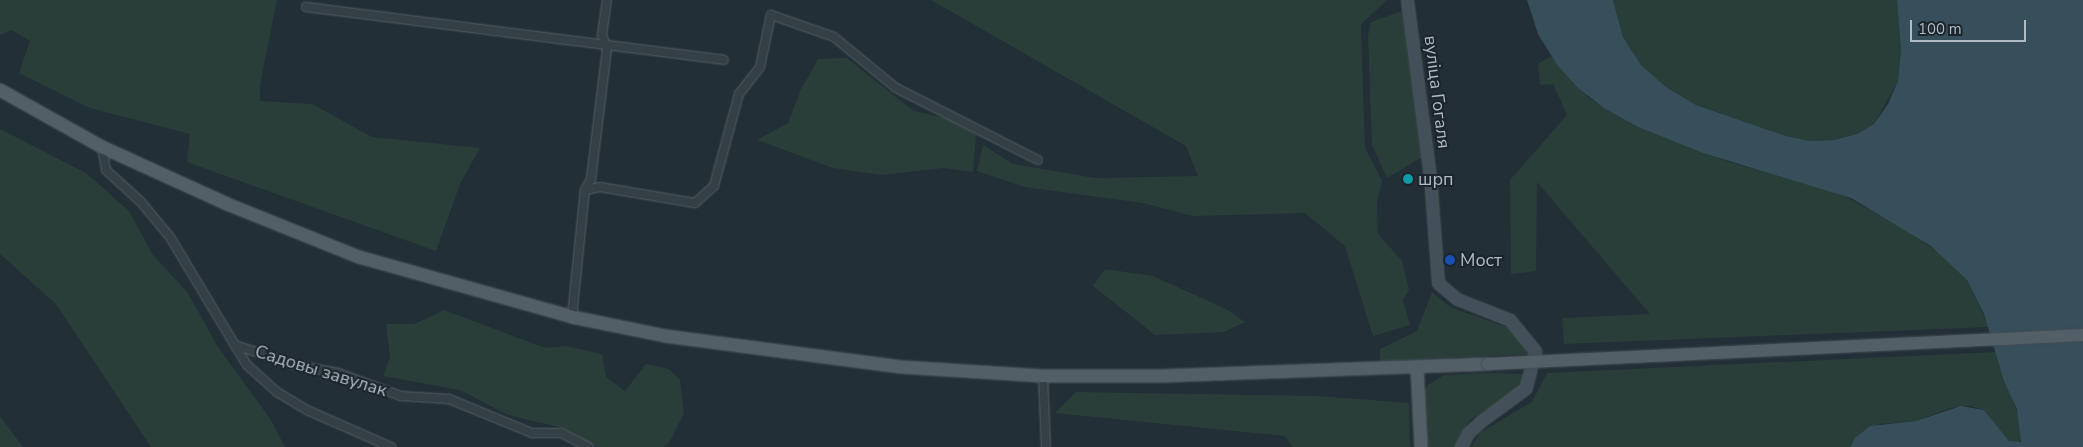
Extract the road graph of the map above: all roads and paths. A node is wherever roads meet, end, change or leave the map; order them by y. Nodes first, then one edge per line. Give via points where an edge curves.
1 (607, 0) edge
2 (1407, 0) edge
3 (306, 8) dead end
4 (607, 48) junction
5 (724, 60) dead end
6 (0, 90) edge
7 (102, 148) junction
8 (1038, 160) dead end
9 (585, 190) junction
10 (572, 317) junction
11 (2083, 336) edge
12 (235, 345) junction
13 (1416, 367) junction
14 (1043, 376) junction
15 (391, 447) edge
16 (589, 447) edge
17 (1046, 447) edge
18 (1421, 447) edge
19 (1461, 447) edge

1 - 4 street via 602,35
2 - 19 street, вуліца Гогаля via 1430,176 1438,283 1457,300 1510,320 1535,351 1526,388 1481,421 1468,433
3 - 4 street via 500,31
4 - 5 street
4 - 9 street via 591,179
6 - 7 main road
7 - 10 main road via 227,204 359,257
7 - 12 street via 106,170 141,202 170,237
8 - 9 street via 896,88 834,36 771,15 760,67 739,94 714,186 695,203 600,187
9 - 10 street
10 - 14 main road via 665,336 805,356 901,367
11 - 13 main road, bridge
12 - 15 street, Садовы завулак via 247,365 277,392 309,411
12 - 16 street, Садовы завулак via 295,365 338,373 401,396 448,398 532,433 561,433
13 - 14 main road via 1160,376
13 - 18 main road
14 - 17 street

